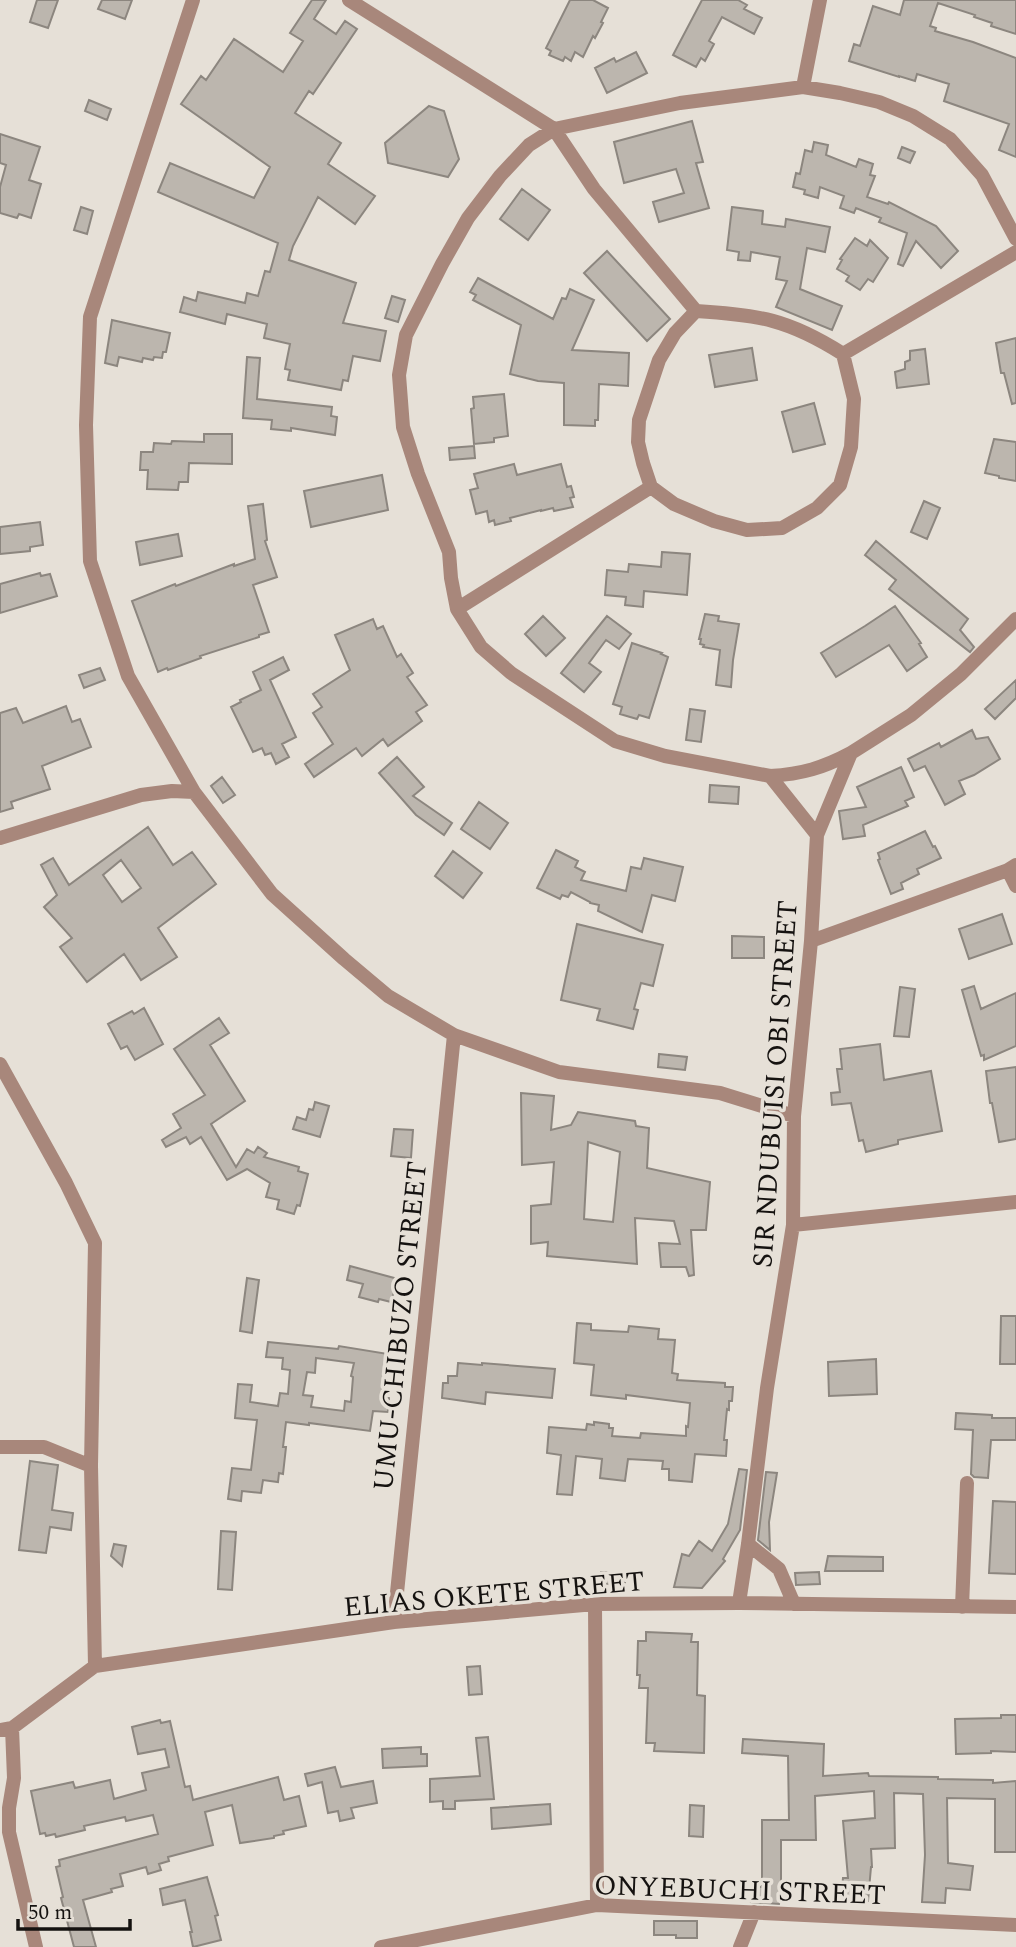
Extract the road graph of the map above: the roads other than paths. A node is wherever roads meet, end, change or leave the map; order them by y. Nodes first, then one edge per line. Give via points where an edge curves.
1 (193, 0) edge
2 (349, 0) edge
3 (820, 0) edge
4 (803, 87) junction
5 (554, 130) junction
6 (1016, 239) edge
7 (1016, 252) edge
8 (696, 311) junction
9 (843, 354) junction
10 (651, 487) junction
11 (457, 609) junction
12 (1016, 619) edge
13 (851, 753) junction
14 (770, 776) junction
15 (194, 792) junction
16 (817, 835) junction
17 (0, 838) edge
18 (1012, 867) edge
19 (1016, 886) edge
20 (811, 940) junction
21 (454, 1035) junction
22 (0, 1064) edge
23 (794, 1116) junction
24 (1016, 1202) edge
25 (793, 1225) junction
26 (0, 1447) edge
27 (91, 1466) junction
28 (967, 1483) dead end
29 (748, 1545) junction
30 (595, 1604) junction
31 (739, 1604) junction
32 (794, 1604) junction
33 (962, 1606) junction
34 (1016, 1607) edge
35 (394, 1622) junction
36 (95, 1665) junction
37 (6, 1729) edge
38 (597, 1905) junction
39 (754, 1912) junction
40 (1016, 1925) edge
41 (442, 1941) edge
42 (36, 1947) edge
43 (381, 1947) edge
44 (740, 1947) edge

1 - 15 street via 90,317 86,425 90,561 128,676
2 - 5 street
3 - 4 street
4 - 5 street via 680,103
4 - 6 street via 879,102 950,139 982,175
5 - 8 street via 594,189
5 - 11 street via 529,145 468,218 406,335 399,375 403,427 449,552
7 - 9 street
8 - 9 street via 783,322
8 - 10 street via 675,333 659,360 639,420 638,442
9 - 10 street via 853,399 851,447 840,485 817,508 782,528 747,530 674,504
10 - 11 street
11 - 14 street via 481,646 511,673 615,741 665,756
12 - 13 street via 911,715
13 - 14 street via 814,770
13 - 16 street, SIR NDUBUISI OBI STREET
14 - 16 street
15 - 17 street via 141,795
15 - 21 street via 272,894 388,996
16 - 20 street, SIR NDUBUISI OBI STREET
18 - 19 street
18 - 20 street
20 - 23 street, SIR NDUBUISI OBI STREET
21 - 23 street via 559,1072 720,1093
21 - 35 street, UMU-CHIBUZO STREET
22 - 27 street via 95,1242
23 - 25 street, SIR NDUBUISI OBI STREET
24 - 25 street
25 - 29 street, SIR NDUBUISI OBI STREET
26 - 27 street via 44,1447
27 - 36 street
28 - 33 street
29 - 31 street, SIR NDUBUISI OBI STREET
29 - 32 street via 779,1569
30 - 31 street, ELIAS OKETE STREET
30 - 35 street, ELIAS OKETE STREET
30 - 38 street
31 - 32 street, ELIAS OKETE STREET
32 - 33 street, ELIAS OKETE STREET
33 - 34 street, ELIAS OKETE STREET
35 - 36 street, ELIAS OKETE STREET
36 - 37 street, ELIAS OKETE STREET
37 - 42 street via 14,1778 9,1832
38 - 39 street, ONYEBUCHI STREET
38 - 41 street, ONYEBUCHI STREET
39 - 40 street, ONYEBUCHI STREET
39 - 44 street
41 - 43 street, ONYEBUCHI STREET

